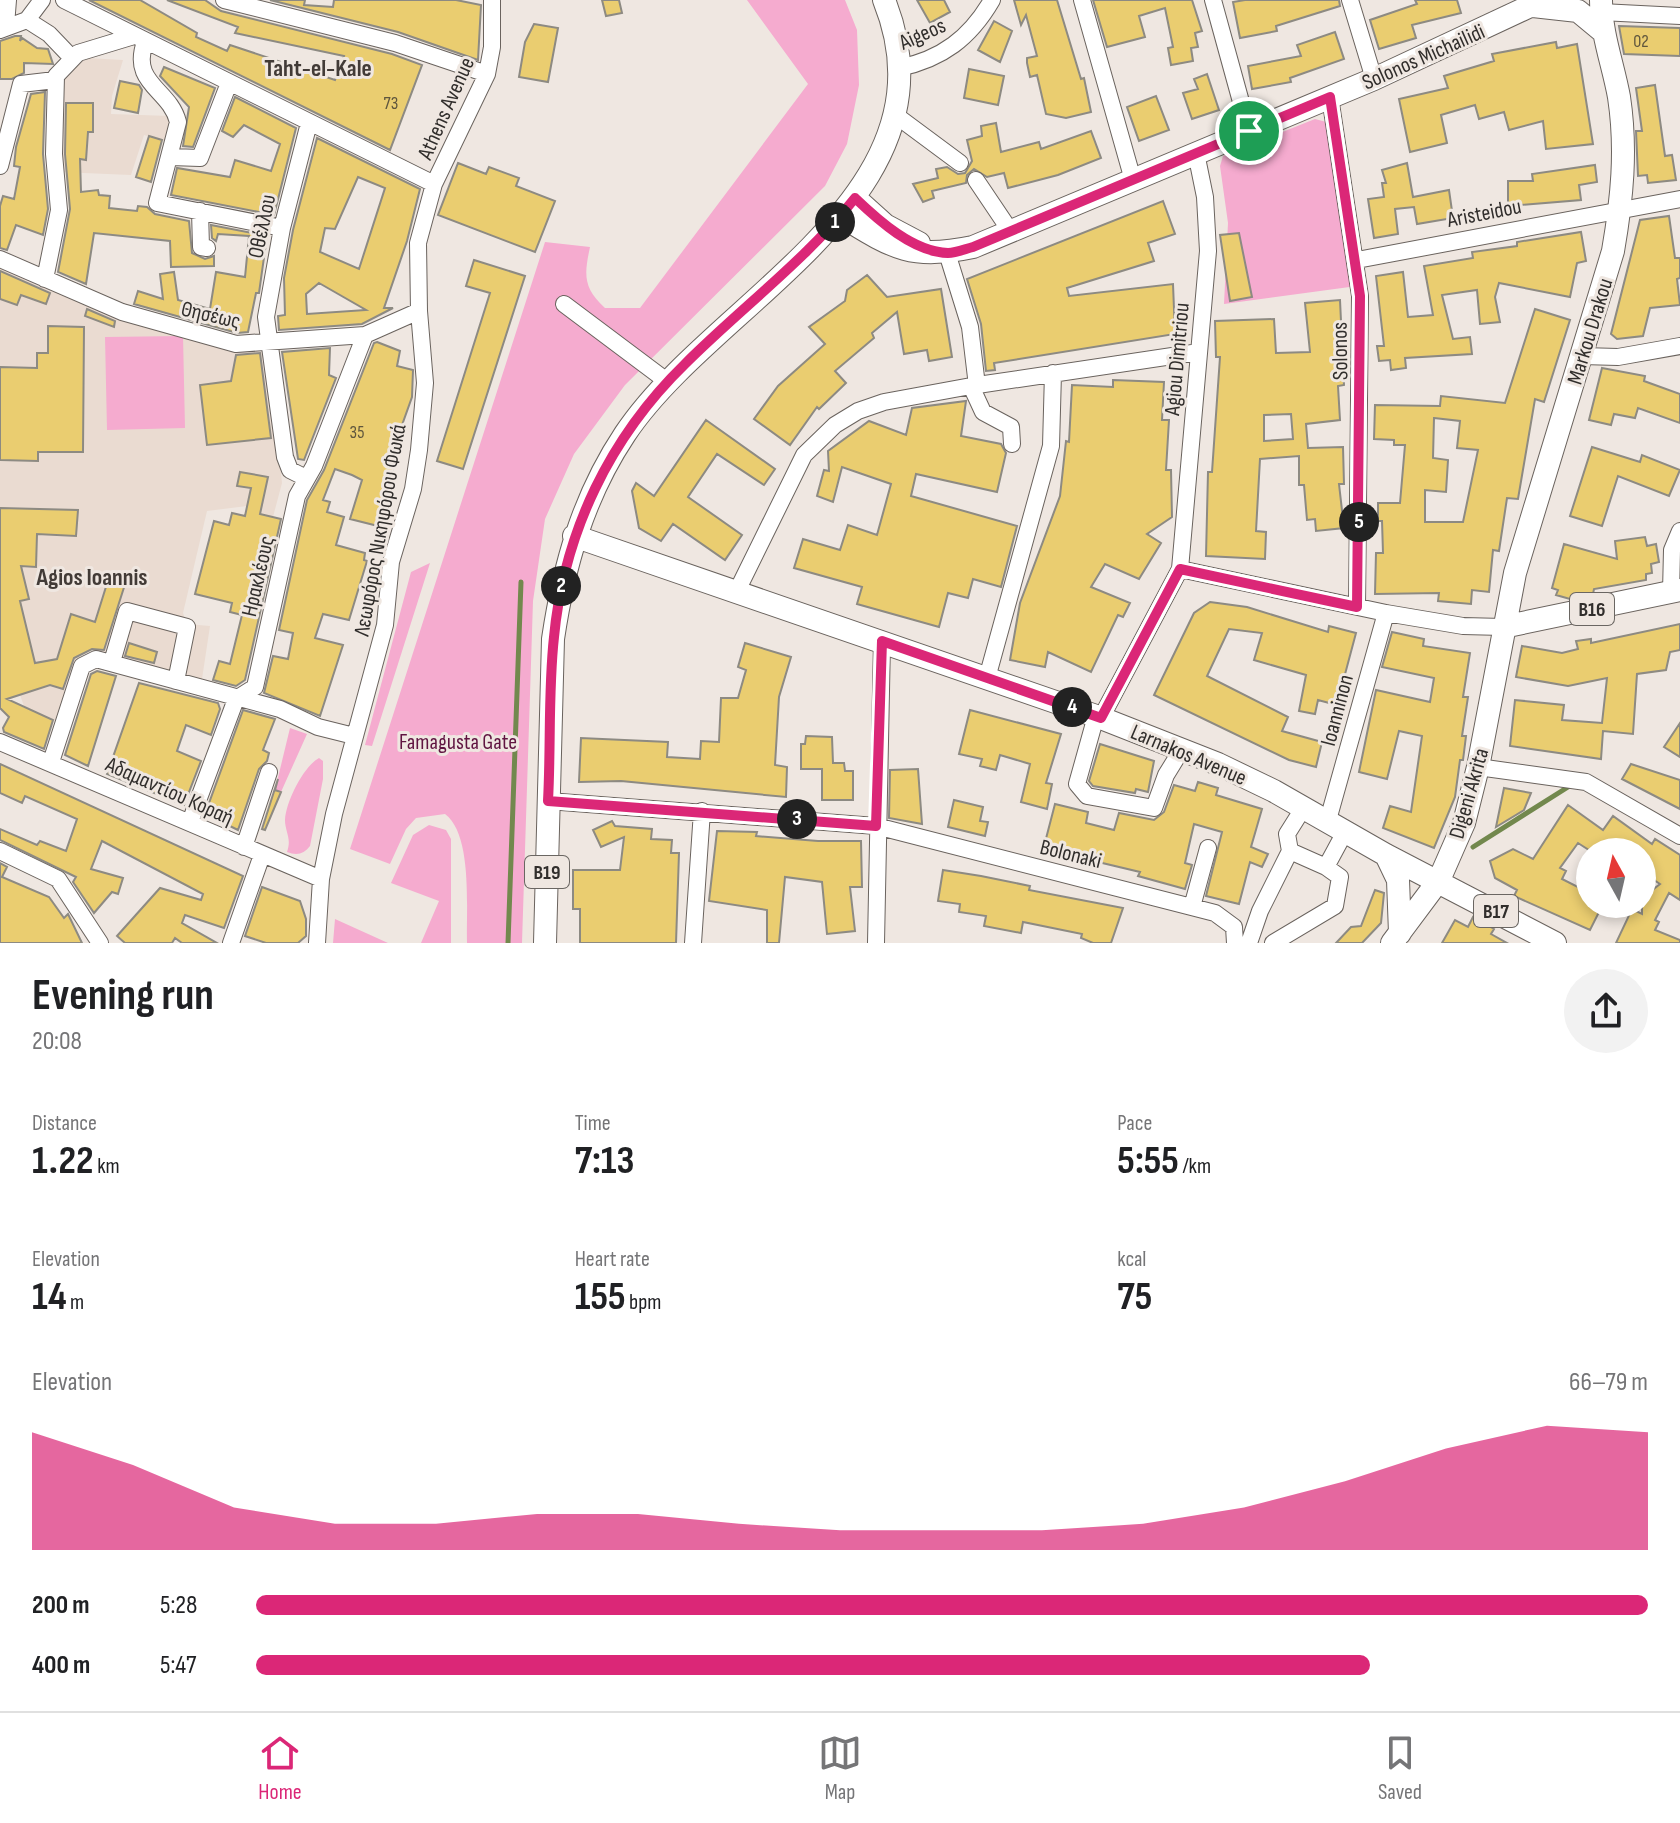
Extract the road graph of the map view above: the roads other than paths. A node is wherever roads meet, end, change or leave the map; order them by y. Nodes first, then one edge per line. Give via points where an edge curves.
1 (8, 0) edge
2 (42, 0) edge
3 (64, 0) edge
4 (224, 0) edge
5 (492, 0) edge
6 (884, 0) edge
7 (992, 0) edge
8 (1082, 0) edge
9 (1213, 0) edge
10 (1350, 0) edge
11 (1538, 3) edge
12 (1597, 10) edge
13 (1680, 16) edge
14 (27, 20) junction
15 (107, 23) junction
16 (3, 27) edge
17 (140, 39) junction
18 (96, 45) junction
19 (71, 57) junction
20 (899, 68) junction
21 (487, 74) junction
22 (1374, 79) junction
23 (55, 80) junction
24 (229, 83) junction
25 (1330, 97) junction
26 (894, 114) junction
27 (309, 123) junction
28 (1249, 131) junction
29 (3, 139) edge
30 (1196, 153) junction
31 (171, 157) junction
32 (960, 163) dead end
33 (0, 166) edge
34 (976, 180) dead end
35 (1133, 180) junction
36 (434, 184) junction
37 (1680, 199) edge
38 (848, 207) junction
39 (1620, 208) junction
40 (200, 211) junction
41 (282, 228) junction
42 (1011, 232) junction
43 (207, 248) dead end
44 (947, 253) junction
45 (0, 259) edge
46 (1357, 260) junction
47 (45, 279) junction
48 (564, 304) dead end
49 (419, 311) junction
50 (365, 335) junction
51 (269, 341) junction
52 (1680, 346) edge
53 (1199, 352) junction
54 (1582, 356) junction
55 (1053, 373) junction
56 (668, 382) junction
57 (974, 386) junction
58 (1012, 444) dead end
59 (306, 478) junction
60 (1680, 531) edge
61 (574, 536) junction
62 (1180, 569) junction
63 (737, 591) junction
64 (1676, 591) edge
65 (1357, 607) junction
66 (1386, 613) junction
67 (1503, 627) junction
68 (882, 641) junction
69 (112, 662) junction
70 (987, 678) junction
71 (176, 681) junction
72 (236, 699) junction
73 (1099, 717) junction
74 (354, 736) junction
75 (0, 742) edge
76 (1182, 749) junction
77 (51, 762) junction
78 (1478, 767) junction
79 (269, 772) dead end
80 (548, 801) junction
81 (1304, 807) junction
82 (702, 811) junction
83 (190, 822) junction
84 (1337, 825) junction
85 (876, 826) junction
86 (1680, 836) edge
87 (244, 847) junction
88 (1208, 848) dead end
89 (0, 851) edge
90 (1290, 851) junction
91 (262, 855) junction
92 (1386, 855) junction
93 (1326, 867) junction
94 (321, 879) junction
95 (1439, 880) junction
96 (1192, 907) junction
97 (1397, 939) edge
98 (100, 943) edge
99 (231, 943) edge
100 (317, 943) edge
101 (545, 943) edge
102 (693, 943) edge
103 (876, 943) edge
104 (1235, 943) edge
105 (1249, 943) edge
106 (1273, 943) edge
107 (1555, 943) edge

1 - 16 street
2 - 14 street
3 - 15 street
4 - 21 street via 395,43
5 - 21 street, Athens Avenue
6 - 20 main road, B19
7 - 20 street, Aigeos via 971,31 952,47
8 - 35 street
9 - 28 street
10 - 22 street
11 - 12 main road
11 - 22 main road, Solonos Michailidi
12 - 13 street
12 - 39 main road, Markou Drakou via 1622,121
14 - 16 street
14 - 19 street
15 - 17 street
15 - 18 street via 105,36
17 - 18 street
17 - 24 street
17 - 31 street via 144,72 178,122
18 - 19 street
19 - 23 street
20 - 26 main road, B19
21 - 36 street, Athens Avenue
22 - 25 main road, Solonos Michailidi
23 - 29 street via 27,82 17,91
23 - 47 street via 59,210
24 - 27 street
24 - 31 street via 200,158
25 - 28 main road, Solonos Michailidi
25 - 46 street, Solonos
26 - 32 street
26 - 38 main road, B19 via 874,168
27 - 36 street
27 - 41 street, Οθέλλου
28 - 30 main road, Solonos Michailidi
29 - 33 street
30 - 35 main road, Solonos Michailidi
30 - 53 street, Agiou Dimitriou via 1208,232
31 - 40 street via 157,203
34 - 42 street
35 - 42 main road, Solonos Michailidi
36 - 49 street, Λεωφόρος Νικηφόρου Φωκά via 418,243
37 - 39 street, Aristeidou
38 - 44 main road
38 - 56 main road, B19
39 - 46 street, Aristeidou
39 - 54 main road, Markou Drakou
40 - 41 street
40 - 43 street via 201,247
41 - 51 street, Οθέλλου via 267,304
42 - 44 main road, Solonos Michailidi
44 - 57 street via 970,327
45 - 47 street, Θησέως
46 - 65 street, Solonos via 1362,384
47 - 51 street, Θησέως via 161,325 236,344
48 - 56 street
49 - 50 street, Θησέως
49 - 74 street, Λεωφόρος Νικηφόρου Φωκά via 425,383 419,450 391,562 385,625
50 - 51 street, Θησέως
50 - 59 street, Ηρακλέους
51 - 59 street, Οθέλλου via 287,465
52 - 54 street via 1618,357
53 - 55 street
53 - 62 street, Agiou Dimitriou
54 - 67 main road, Markou Drakou
55 - 57 street
55 - 70 street via 1051,446
56 - 61 main road, B19 via 624,435
57 - 58 street via 983,412 1011,427
57 - 63 street via 884,402 858,411 819,438 785,489
59 - 72 street, Ηρακλέους via 297,496 255,687
60 - 64 street via 1672,550
61 - 63 main road, Larnakos Avenue
61 - 80 main road, B19 via 553,639
62 - 65 street, B16
62 - 73 street
63 - 68 main road, Larnakos Avenue
64 - 67 main road, B16
65 - 66 street, B16
66 - 67 street, B16
66 - 84 street, Ioanninon
67 - 78 main road, Digeni Akrita
68 - 70 main road, Larnakos Avenue
68 - 85 street
69 - 71 street
69 - 71 street via 127,611 187,627
69 - 77 street via 87,661
70 - 73 main road, Larnakos Avenue
71 - 72 street
72 - 74 street
72 - 83 street, Ηρακλέους
73 - 76 main road, Larnakos Avenue
73 - 76 street via 1077,784 1087,796 1154,808
74 - 94 street, Λεωφόρος Νικηφόρου Φωκά
75 - 77 street, Αδαμαντίου Κοραή
76 - 81 main road, Larnakos Avenue
77 - 83 street, Αδαμαντίου Κοραή
78 - 86 street via 1586,782
78 - 95 main road, Digeni Akrita via 1464,823
79 - 87 street
80 - 82 street, Bolonaki
80 - 101 main road, B19
81 - 84 main road, Larnakos Avenue
81 - 90 street via 1287,834
82 - 85 street, Bolonaki
82 - 102 street
83 - 87 street, Αδαμαντίου Κοραή
84 - 92 main road, Larnakos Avenue
84 - 93 street, Ioanninon
85 - 96 street, Bolonaki
85 - 103 street
87 - 91 street, Αδαμαντίου Κοραή
88 - 96 street
89 - 98 street via 58,879
90 - 93 street
90 - 105 street
91 - 94 street, Αδαμαντίου Κοραή
91 - 99 street
92 - 95 main road, Larnakos Avenue
92 - 97 main road via 1399,885
93 - 106 street via 1340,877 1335,906
94 - 100 street, Λεωφόρος Νικηφόρου Φωκά
95 - 97 main road, Digeni Akrita
95 - 107 main road, Larnakos Avenue / B17
96 - 104 street, Bolonaki via 1228,920

